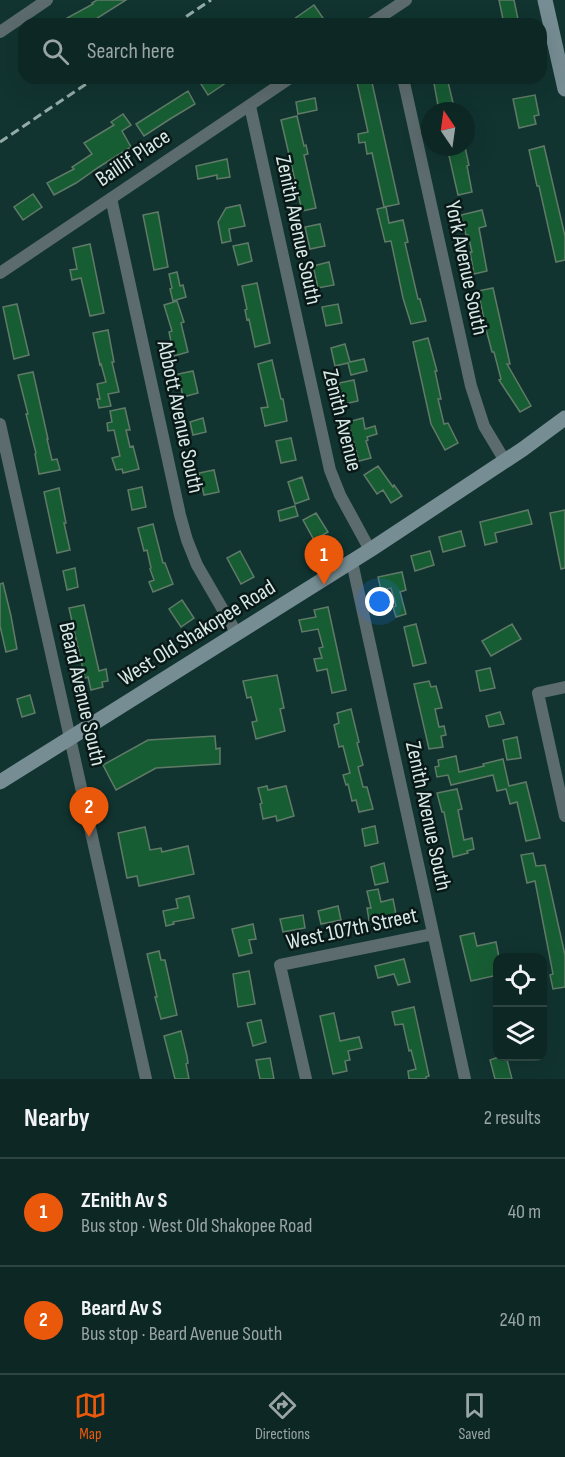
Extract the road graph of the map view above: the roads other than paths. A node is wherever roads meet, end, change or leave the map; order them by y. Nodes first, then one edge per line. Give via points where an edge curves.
1 (47, 0) edge
2 (406, 0) edge
3 (545, 0) edge
4 (21, 18) edge
5 (389, 18) edge
6 (18, 20) edge
7 (0, 32) edge
8 (281, 84) edge
9 (403, 84) edge
10 (565, 89) edge
11 (250, 106) junction
12 (111, 198) junction
13 (0, 273) edge
14 (306, 364) joint
15 (565, 418) edge
16 (0, 424) edge
17 (505, 461) junction
18 (370, 550) junction
19 (352, 562) junction
20 (237, 634) junction
21 (565, 687) edge
22 (70, 739) junction
23 (0, 782) edge
24 (565, 816) edge
25 (433, 934) junction
26 (146, 1079) edge
27 (306, 1079) edge
28 (465, 1079) edge

1 - 4 street
2 - 5 street
3 - 10 main road
6 - 7 street
8 - 11 street, Baillif Place
9 - 17 street, York Avenue South via 471,386 484,426
11 - 12 street, Baillif Place
11 - 14 street, Zenith Avenue South
12 - 13 street, Baillif Place
12 - 20 street, Abbott Avenue South via 187,540 196,565
14 - 18 street, Zenith Avenue via 330,470
15 - 17 main road, West Old Shakopee Road
16 - 22 street, Beard Avenue South
17 - 18 main road, West Old Shakopee Road
18 - 19 main road, West Old Shakopee Road
19 - 20 main road, West Old Shakopee Road
19 - 25 street, Zenith Avenue South
20 - 22 main road, West Old Shakopee Road
21 - 24 street via 538,693
22 - 23 main road, West Old Shakopee Road
22 - 26 street, Beard Avenue South
25 - 27 street, West 107th Street via 280,965
25 - 28 street, Zenith Avenue South

